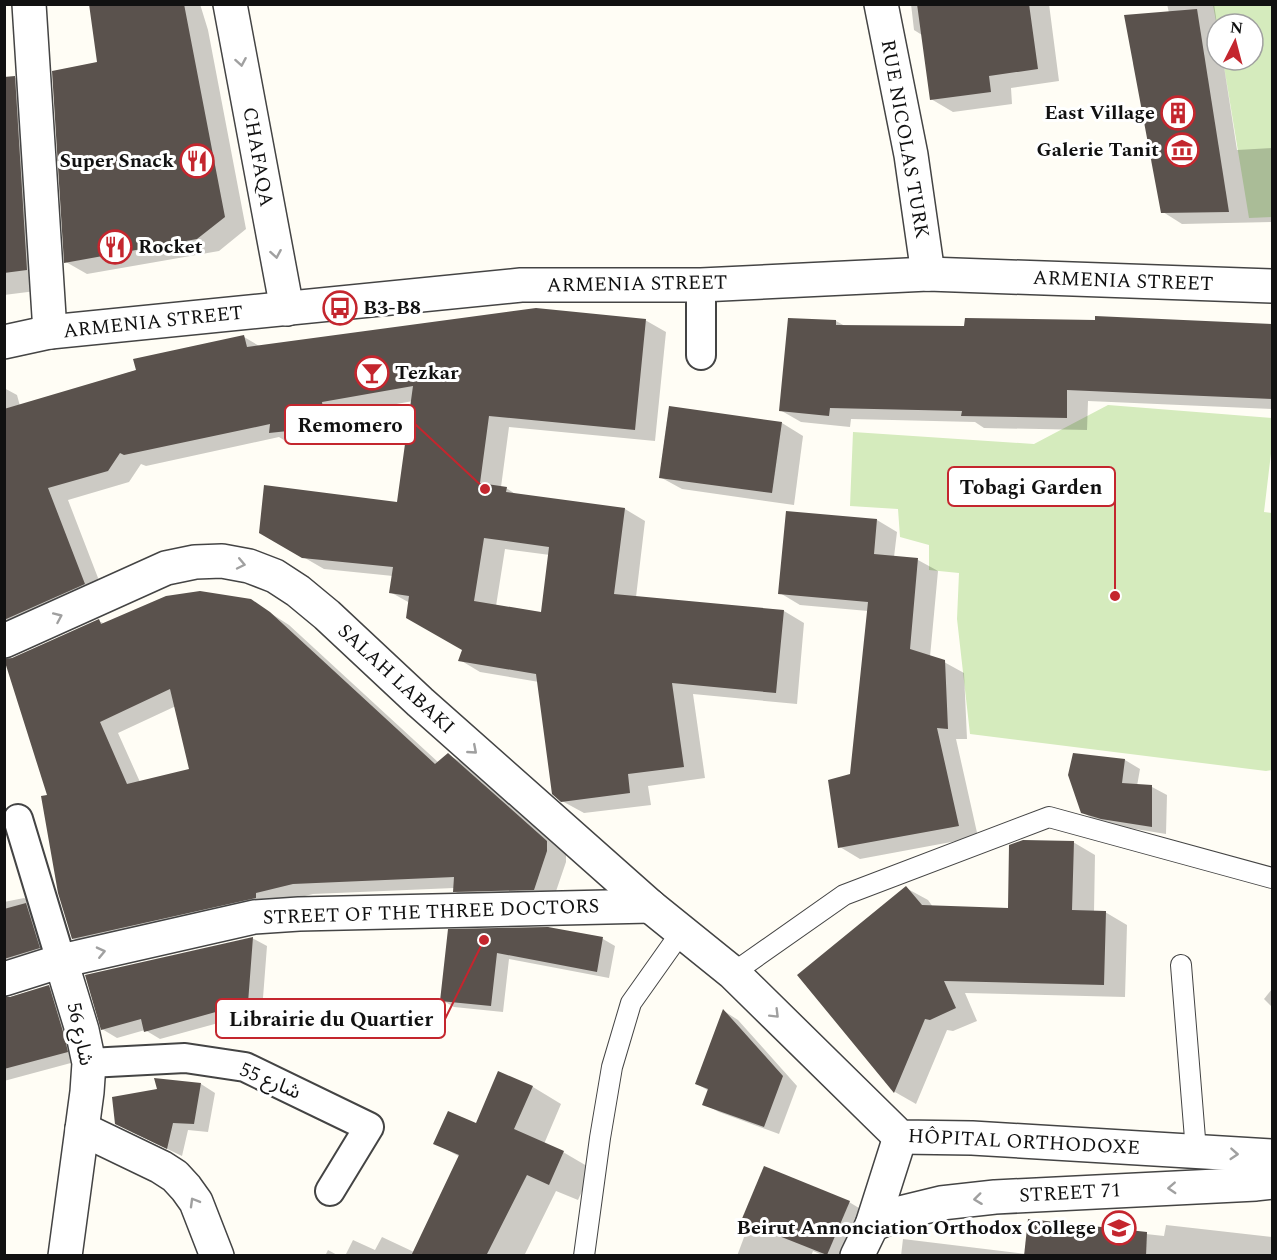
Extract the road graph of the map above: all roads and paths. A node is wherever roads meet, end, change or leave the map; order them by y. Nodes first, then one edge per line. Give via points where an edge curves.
1 (29, 4) edge
2 (230, 4) edge
3 (881, 4) edge
4 (928, 274) junction
5 (700, 285) junction
6 (1272, 286) edge
7 (287, 309) junction
8 (50, 332) junction
9 (4, 342) edge
10 (701, 355) dead end
11 (4, 641) edge
12 (18, 819) dead end
13 (1272, 878) edge
14 (650, 906) junction
15 (682, 931) junction
16 (61, 960) junction
17 (1181, 965) dead end
18 (733, 973) junction
19 (4, 979) edge
20 (89, 1063) junction
21 (82, 1129) junction
22 (900, 1137) junction
23 (1196, 1151) junction
24 (1272, 1156) edge
25 (1272, 1182) edge
26 (330, 1191) dead end
27 (872, 1225) junction
28 (65, 1256) edge
29 (218, 1256) edge
30 (585, 1256) edge
31 (857, 1256) edge

1 - 8 street
2 -> 7 street, CHAFAQA
3 - 4 street, RUE NICOLAS TURK via 911,155
4 - 5 street, ARMENIA STREET
4 - 6 street, ARMENIA STREET
5 - 7 street, ARMENIA STREET via 521,285
5 - 10 street
7 - 8 street, ARMENIA STREET
8 - 9 street, ARMENIA STREET
11 -> 14 street, SALAH LABAKI via 166,568 222,561 275,576 327,615
12 - 16 street, شارع 56
13 - 18 lane via 1049,817 844,895
14 - 15 street, SALAH LABAKI
16 -> 14 street, STREET OF THE THREE DOCTORS via 254,917
15 - 18 street, SALAH LABAKI
15 - 30 lane via 631,1003 612,1067
16 - 19 street, STREET OF THE THREE DOCTORS
16 - 20 street, شارع 56
17 - 23 lane
18 -> 22 street, HÔPITAL ORTHODOXE
20 - 21 street, شارع 56
20 - 26 street, شارع 55 via 185,1058 245,1067 369,1127
21 - 28 street, شارع 56
29 -> 21 street via 196,1202 175,1176
22 - 23 street, HÔPITAL ORTHODOXE
22 - 27 street
23 -> 24 street, HÔPITAL ORTHODOXE
25 -> 27 street, STREET 71 via 995,1197 941,1203
27 - 31 street

